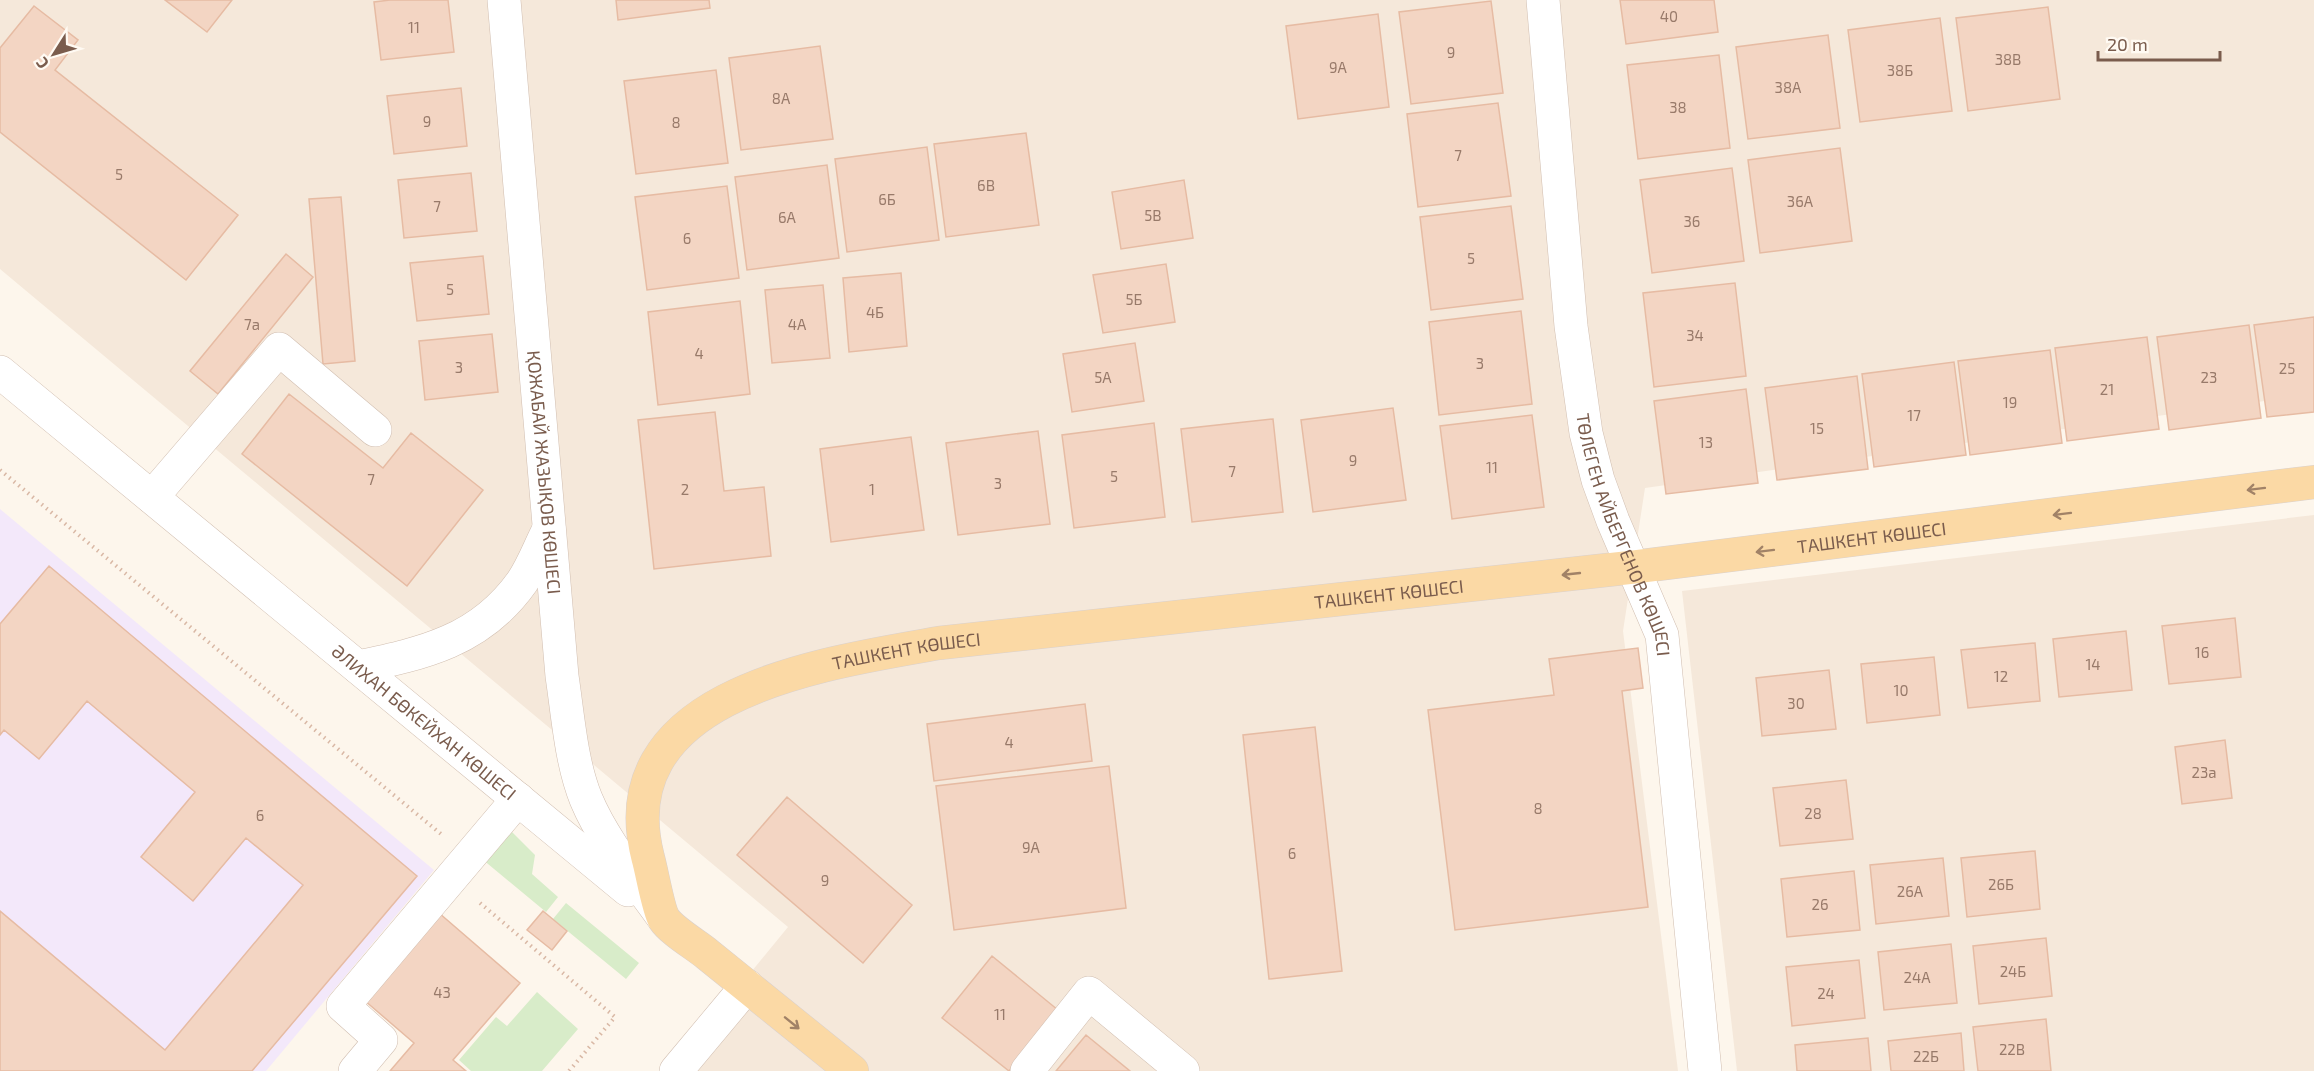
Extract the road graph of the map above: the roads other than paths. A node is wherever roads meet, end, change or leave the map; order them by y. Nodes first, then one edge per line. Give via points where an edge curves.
1 (504, 0) edge
2 (1543, 0) edge
3 (0, 372) edge
4 (375, 430) dead end
5 (2314, 482) edge
6 (152, 497) junction
7 (549, 529) junction
8 (1634, 567) junction
9 (358, 667) junction
10 (518, 799) junction
11 (664, 920) junction
12 (747, 986) junction
13 (355, 1071) edge
14 (676, 1071) edge
15 (852, 1071) edge
16 (1027, 1071) edge
17 (1183, 1071) edge
18 (1705, 1071) edge

1 - 7 street, ҚОЖАБАЙ ЖАЗЫҚОВ КӨШЕСІ
2 - 8 street, ТӨЛЕГЕН АЙБЕРГЕНОВ КӨШЕСІ via 1571,326 1586,433 1606,502
3 - 6 street, ӘЛИХАН БӨКЕЙХАН КӨШЕСІ
4 - 6 street via 279,349
5 -> 8 main road, ТАШКЕНТ КӨШЕСІ
6 - 9 street, ӘЛИХАН БӨКЕЙХАН КӨШЕСІ
7 - 9 street via 523,581 475,629 442,647
7 - 11 street, ҚОЖАБАЙ ЖАЗЫҚОВ КӨШЕСІ via 562,676 585,796 608,841
8 -> 11 main road, ТАШКЕНТ КӨШЕСІ via 939,643 776,678 705,713 668,745 654,766 642,826
8 - 18 street, ТӨЛЕГЕН АЙБЕРГЕНОВ КӨШЕСІ via 1662,636
9 - 10 street, ӘЛИХАН БӨКЕЙХАН КӨШЕСІ
10 - 11 street, ӘЛИХАН БӨКЕЙХАН КӨШЕСІ
10 - 13 street via 343,1006 381,1040
11 - 12 main road, ӘЛИХАН БӨКЕЙХАН КӨШЕСІ
12 - 14 street
12 -> 15 main road, ӘЛИХАН БӨКЕЙХАН КӨШЕСІ
16 - 17 street via 1089,993

